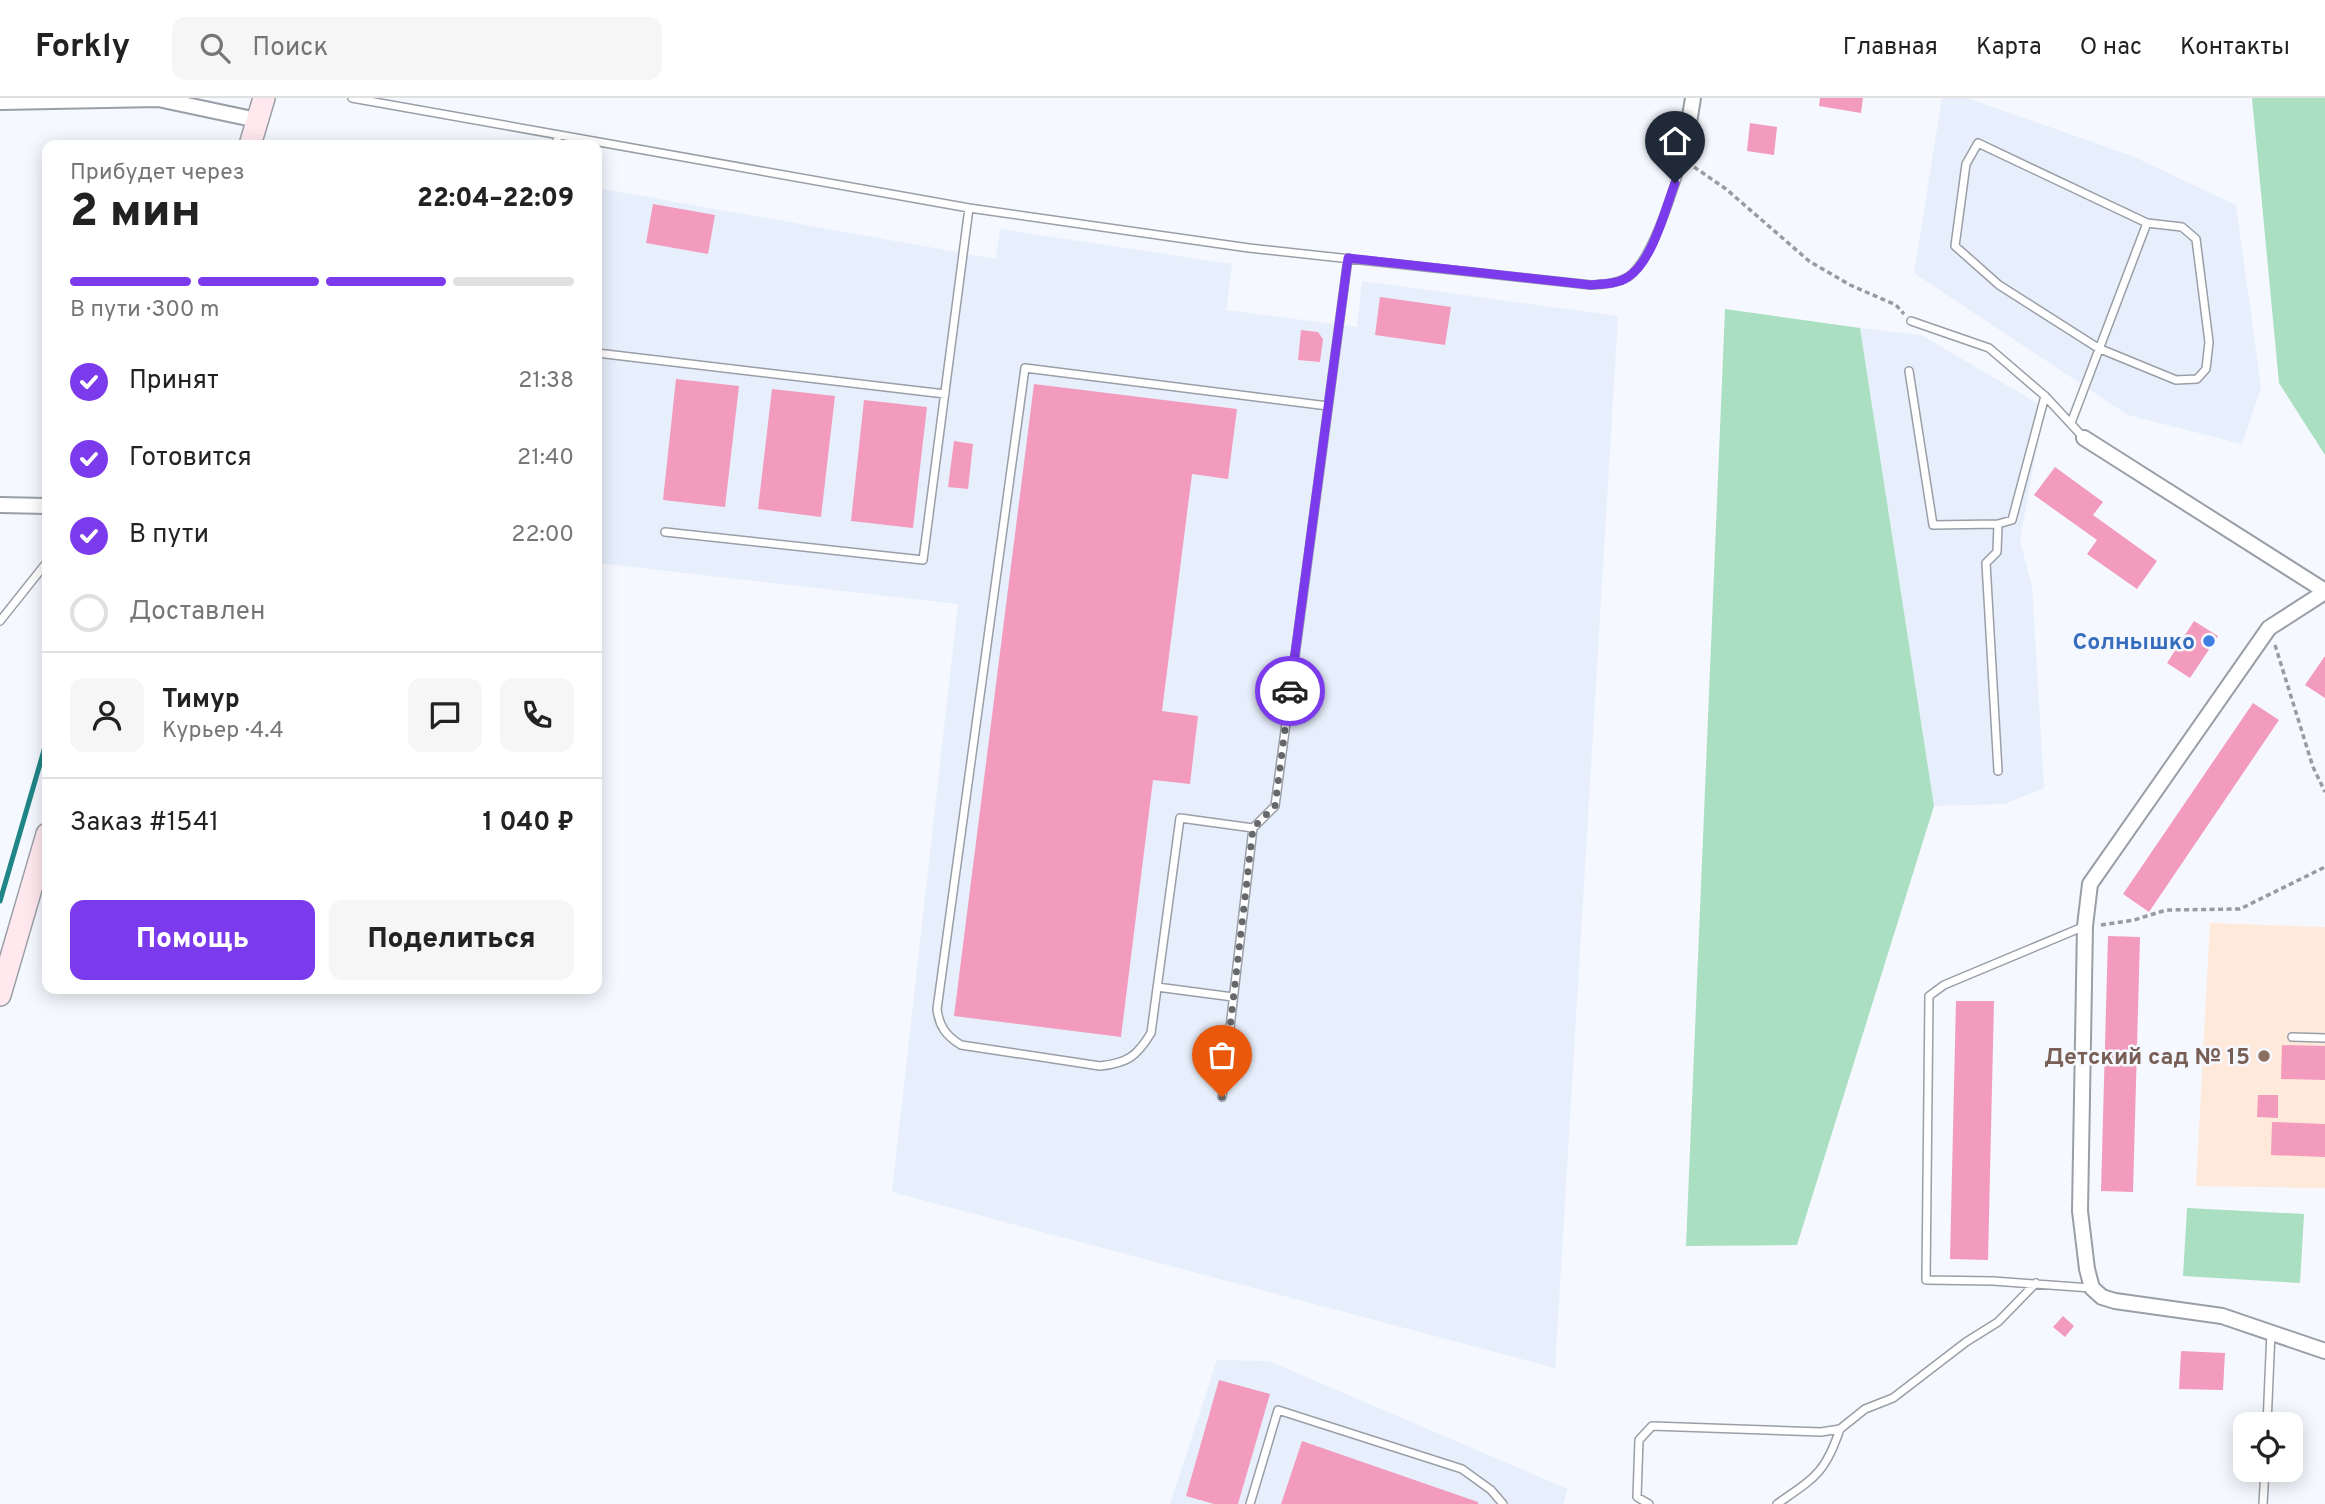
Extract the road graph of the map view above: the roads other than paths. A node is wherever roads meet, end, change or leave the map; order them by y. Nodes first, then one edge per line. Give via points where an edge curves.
1 (264, 98) edge
2 (352, 98) edge
3 (1693, 98) edge
4 (0, 102) edge
5 (257, 120) junction
6 (558, 135) junction
7 (251, 140) edge
8 (557, 140) edge
9 (586, 140) edge
10 (602, 143) edge
11 (1683, 160) joint
12 (969, 208) junction
13 (2147, 223) junction
14 (1348, 258) junction
15 (1911, 321) road end
16 (2098, 348) junction
17 (602, 354) edge
18 (1909, 371) dead end
19 (945, 394) junction
20 (2045, 396) junction
21 (1328, 406) junction
22 (2071, 423) junction
23 (2084, 438) joint
24 (0, 505) edge
25 (42, 506) edge
26 (1998, 524) junction
27 (665, 532) dead end
28 (42, 568) edge
29 (2325, 591) edge
30 (0, 621) edge
31 (1998, 771) dead end
32 (1253, 828) junction
33 (42, 851) edge
34 (2085, 926) junction
35 (1157, 987) junction
36 (0, 995) edge
37 (1233, 997) junction
38 (2292, 1037) dead end
39 (2325, 1038) edge
40 (1222, 1097) dead end
41 (2036, 1283) junction
42 (2092, 1288) junction
43 (2271, 1331) junction
44 (2325, 1351) edge
45 (2268, 1412) edge
46 (1840, 1429) junction
47 (2264, 1482) edge
48 (1250, 1504) edge
49 (1503, 1504) edge
50 (1649, 1504) edge
51 (1776, 1504) edge
52 (2263, 1504) edge

1 - 5 main road
2 - 6 lane
3 - 11 street
4 - 5 street via 158,99
5 - 7 main road
6 - 8 lane
6 - 9 lane
10 - 12 lane
11 - 14 lane via 1646,256 1628,277 1611,284
12 - 14 lane
12 - 19 lane
13 - 16 lane
13 - 16 lane via 2182,227 2196,239 2209,342 2206,369 2197,379 2176,380
13 - 16 lane via 1978,143 1966,164 1955,246 1999,285
14 - 21 lane
15 - 20 lane via 1989,348
16 - 22 lane
17 - 19 lane
18 - 26 lane via 1933,525
19 - 27 lane via 923,561
20 - 22 lane
20 - 26 lane via 2012,520
21 - 32 lane via 1275,806
21 - 35 lane via 1025,368 938,1021 961,1045 1100,1066 1117,1064 1131,1058 1151,1033
22 - 23 lane
23 - 29 street
24 - 25 street
26 - 31 lane via 1997,552 1986,563
28 - 30 lane
29 - 34 street via 2269,628 2090,884
32 - 35 lane via 1180,818
32 - 37 lane
33 - 36 main road
34 - 41 lane via 1944,985 1929,996 1926,1280
34 - 42 street via 2080,1211
35 - 37 lane
37 - 40 lane
38 - 39 lane
41 - 42 lane
41 - 46 lane via 1998,1322 1893,1398 1865,1409
42 - 43 street via 2115,1301 2222,1316
43 - 44 street
43 - 45 lane
46 - 50 lane via 1652,1426 1639,1440 1637,1497
46 - 51 lane via 1832,1453 1815,1478
47 - 52 lane
48 - 49 lane via 1278,1410 1462,1469

